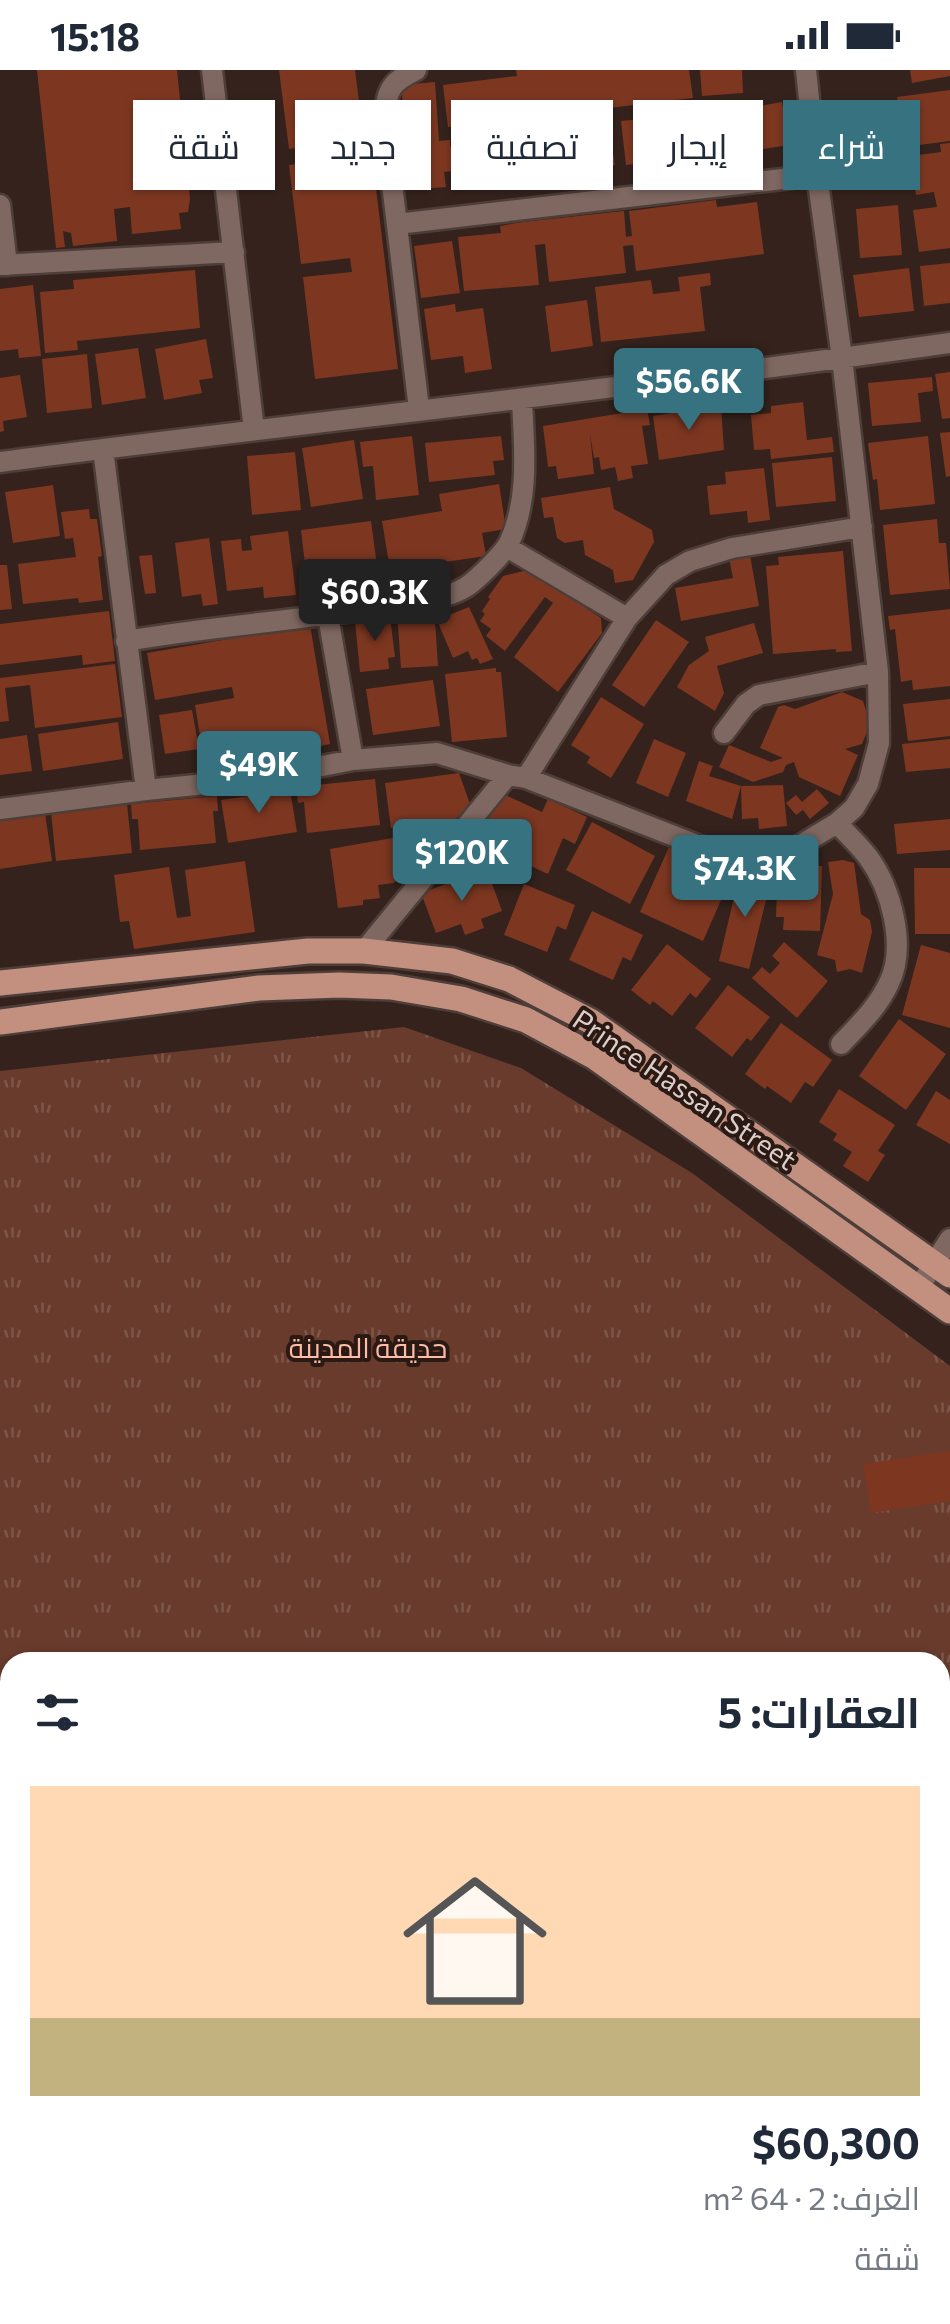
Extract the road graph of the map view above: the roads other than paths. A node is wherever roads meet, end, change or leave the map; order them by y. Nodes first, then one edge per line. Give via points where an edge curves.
1 (212, 70) edge
2 (416, 70) edge
3 (806, 70) edge
4 (809, 100) edge
5 (783, 179) edge
6 (818, 190) edge
7 (0, 205) edge
8 (397, 224) junction
9 (234, 252) junction
10 (4, 265) edge
11 (950, 342) edge
12 (842, 358) junction
13 (522, 400) junction
14 (419, 409) junction
15 (254, 430) junction
16 (103, 449) junction
17 (0, 462) edge
18 (862, 527) junction
19 (508, 547) junction
20 (328, 616) junction
21 (627, 618) junction
22 (126, 641) junction
23 (878, 672) junction
24 (724, 733) dead end
25 (353, 760) junction
26 (517, 777) junction
27 (146, 790) junction
28 (0, 809) edge
29 (836, 823) junction
30 (364, 951) junction
31 (0, 983) edge
32 (0, 1022) edge
33 (841, 1044) dead end
34 (950, 1239) edge
35 (942, 1269) edge
36 (919, 1287) junction
37 (950, 1310) edge

1 - 9 street
2 - 8 street via 396,80 384,117
3 - 4 street
5 - 8 street
6 - 12 street
7 - 10 street
8 - 14 street
9 - 10 street
9 - 15 street
11 - 12 street
12 - 13 street
12 - 18 street
13 - 14 street
13 - 19 street via 525,477
14 - 15 street
15 - 16 street
16 - 17 street
16 - 22 street
18 - 21 street via 690,561
18 - 23 street
19 - 20 street via 466,587
19 - 21 street
20 - 22 street
20 - 25 street
21 - 26 street
22 - 27 street
23 - 24 street via 759,695
23 - 29 street via 879,744 868,784
25 - 26 street via 437,752
25 - 27 street
26 - 29 street via 702,847 737,853 800,846
26 - 30 street
27 - 28 street
29 - 33 street via 882,881 897,946 892,980
30 - 31 main road, Prince Hassan Street
30 - 35 main road, Prince Hassan Street via 452,961 510,979 590,1021
32 - 36 main road, Prince Hassan Street via 258,988 339,985 461,999 526,1020 595,1057
34 - 35 street
35 - 36 street
36 - 37 main road, Prince Hassan Street

